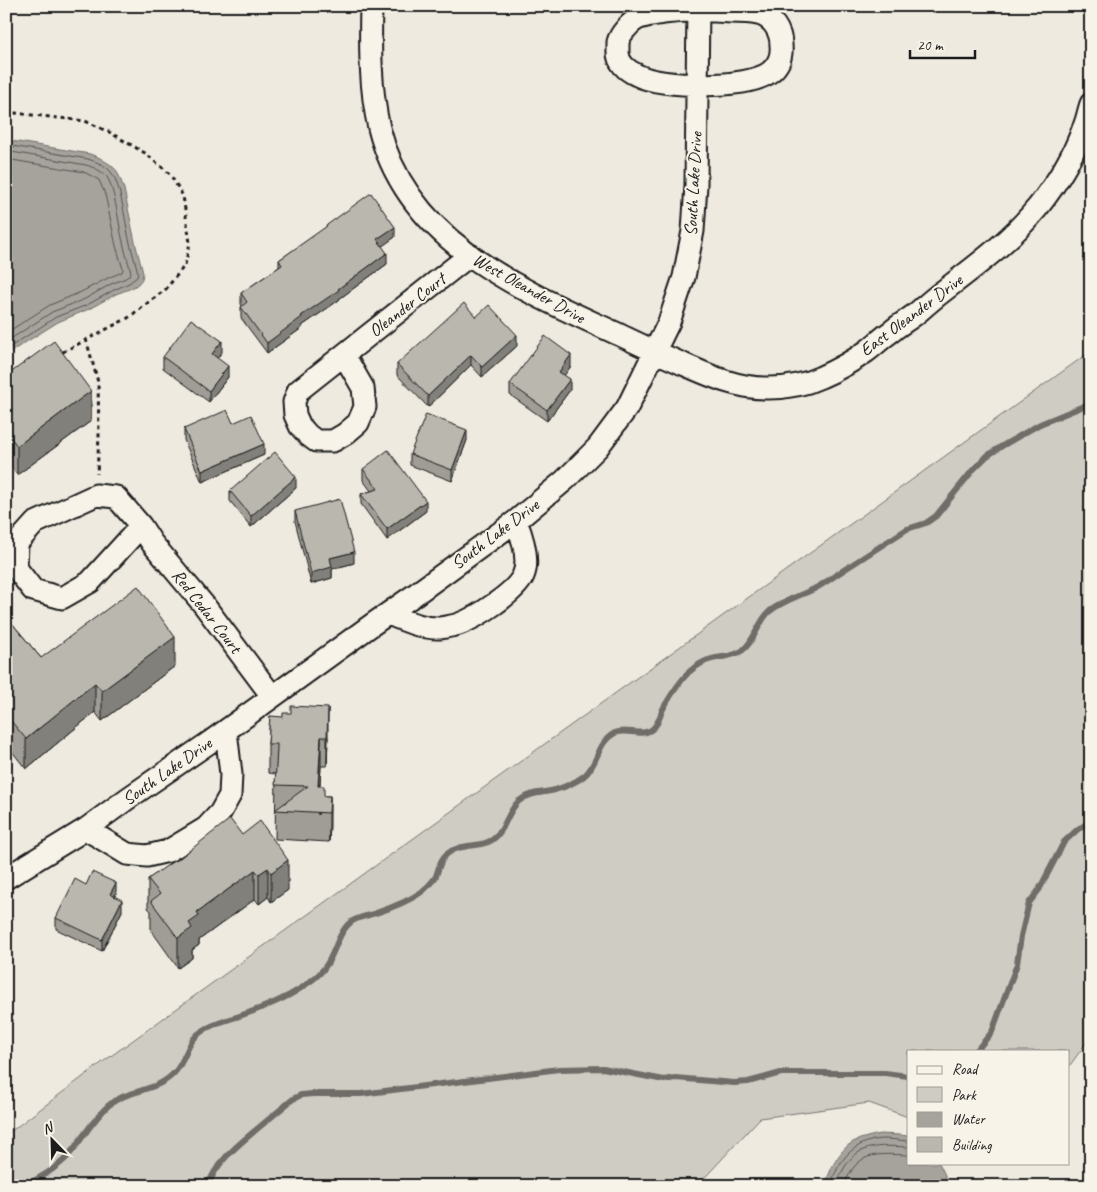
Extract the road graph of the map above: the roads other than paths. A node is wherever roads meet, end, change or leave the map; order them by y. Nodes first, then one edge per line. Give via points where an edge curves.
1 (371, 6) edge
2 (697, 8) edge
3 (697, 84) junction
4 (1091, 104) edge
5 (470, 256) junction
6 (654, 352) junction
7 (344, 355) dead end
8 (516, 520) junction
9 (141, 526) junction
10 (388, 614) junction
11 (272, 696) junction
12 (226, 731) junction
13 (86, 829) junction
14 (6, 878) edge

1 - 5 street, West Oleander Drive via 374,97 379,128 389,158 419,208 438,230
2 - 3 street, South Lake Drive
2 - 3 street via 636,20 625,29 618,42 618,56 624,67 638,76
2 - 3 street via 760,14 779,32 782,45 780,59 771,71 758,79
3 - 6 street, South Lake Drive via 692,231 684,277 669,322
4 - 6 street, East Oleander Drive via 1084,129 1056,182 1017,230 916,314 844,366 819,378 769,388 722,380
5 - 6 street, West Oleander Drive via 534,294
5 - 7 street, Oleander Court
6 - 8 street, South Lake Drive via 627,408 598,446 565,480
8 - 10 street, South Lake Drive
8 - 10 street via 526,561 523,576 495,604 458,625 438,628
9 - 9 street, Red Cedar Court via 90,582 62,598 33,590 16,568 17,543 34,523 96,495 116,497
9 - 11 street, Red Cedar Court
10 - 11 street, South Lake Drive
11 - 12 street, South Lake Drive
12 - 13 street, South Lake Drive
12 - 13 street via 230,795 206,828 168,851 147,856 127,854
13 - 14 street, South Lake Drive

